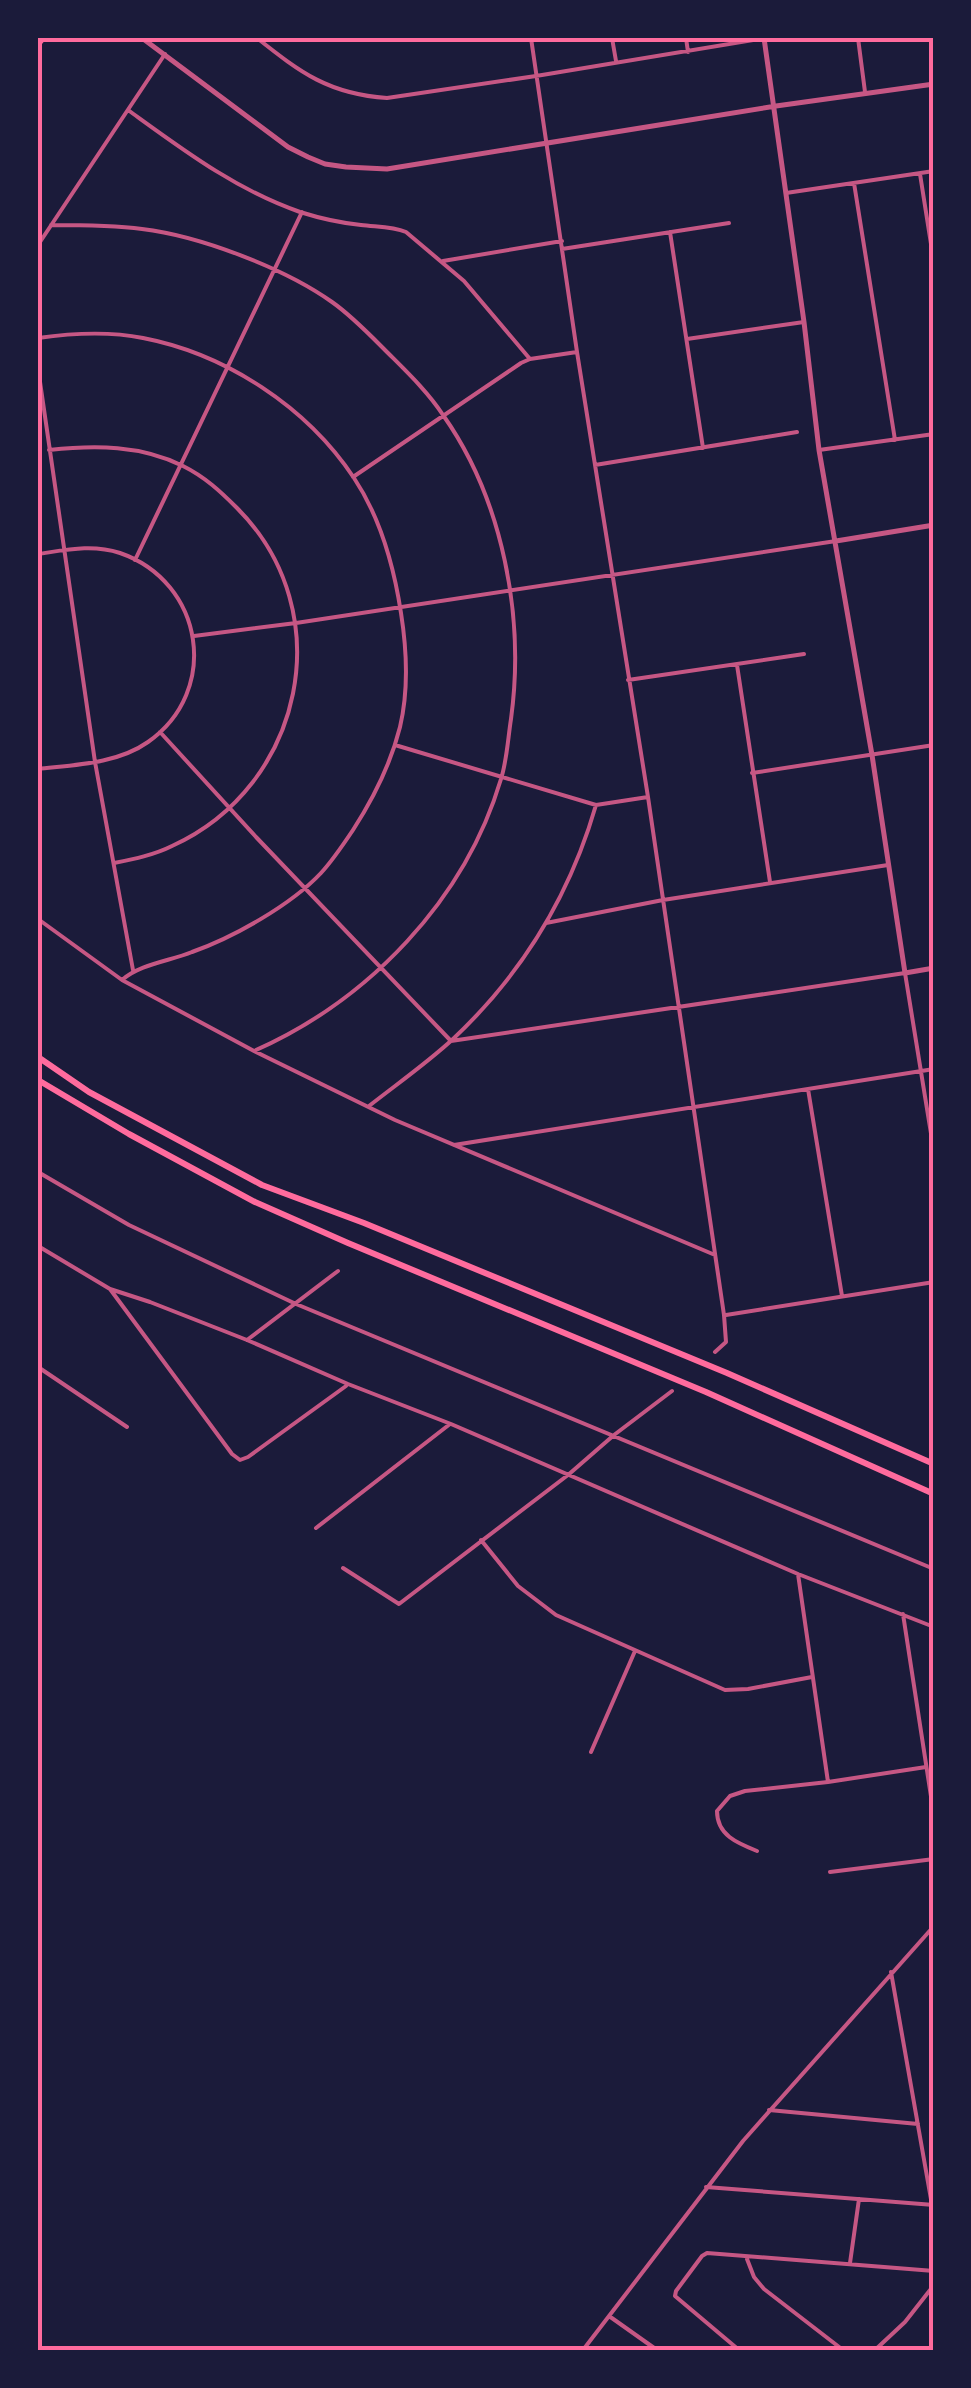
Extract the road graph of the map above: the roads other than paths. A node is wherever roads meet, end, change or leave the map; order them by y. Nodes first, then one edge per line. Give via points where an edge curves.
1 (42, 38) edge
2 (142, 38) edge
3 (257, 38) edge
4 (530, 38) edge
5 (612, 38) edge
6 (686, 38) edge
7 (764, 38) edge
8 (858, 38) edge
9 (153, 41) edge
10 (38, 44) edge
11 (688, 52) junction
12 (165, 54) junction
13 (616, 62) junction
14 (536, 76) junction
15 (934, 84) edge
16 (865, 95) junction
17 (776, 106) junction
18 (128, 110) junction
19 (546, 143) junction
20 (934, 171) edge
21 (920, 173) junction
22 (854, 183) junction
23 (786, 194) junction
24 (302, 212) junction
25 (729, 224) dead end
26 (52, 225) junction
27 (670, 232) junction
28 (562, 241) junction
29 (38, 246) edge
30 (562, 249) junction
31 (443, 261) junction
32 (934, 263) edge
33 (274, 268) junction
34 (804, 322) junction
35 (38, 338) edge
36 (687, 339) junction
37 (577, 352) junction
38 (530, 359) junction
39 (227, 366) junction
40 (38, 368) edge
41 (443, 414) junction
42 (797, 432) dead end
43 (934, 434) edge
44 (895, 440) junction
45 (703, 448) junction
46 (49, 450) junction
47 (819, 450) junction
48 (180, 464) junction
49 (595, 465) junction
50 (353, 477) junction
51 (933, 525) edge
52 (934, 534) edge
53 (836, 540) junction
54 (65, 550) junction
55 (38, 554) edge
56 (135, 560) junction
57 (612, 574) junction
58 (510, 590) junction
59 (400, 608) junction
60 (296, 624) junction
61 (194, 636) junction
62 (804, 654) dead end
63 (737, 665) junction
64 (628, 680) junction
65 (160, 732) junction
66 (395, 745) junction
67 (934, 745) edge
68 (872, 755) junction
69 (95, 762) junction
70 (38, 769) edge
71 (752, 773) junction
72 (502, 777) junction
73 (648, 798) junction
74 (596, 805) junction
75 (229, 808) junction
76 (114, 864) junction
77 (888, 865) junction
78 (770, 882) junction
79 (305, 888) junction
80 (662, 900) junction
81 (38, 919) edge
82 (546, 923) junction
83 (381, 967) junction
84 (934, 968) edge
85 (133, 972) junction
86 (905, 972) junction
87 (122, 980) junction
88 (678, 1008) junction
89 (451, 1041) junction
90 (254, 1050) junction
91 (38, 1057) edge
92 (934, 1069) edge
93 (920, 1071) junction
94 (38, 1080) edge
95 (808, 1088) junction
96 (368, 1106) junction
97 (692, 1106) junction
98 (454, 1145) junction
99 (934, 1152) edge
100 (38, 1172) edge
101 (38, 1246) edge
102 (715, 1255) junction
103 (338, 1271) dead end
104 (934, 1282) edge
105 (110, 1289) junction
106 (842, 1297) junction
107 (296, 1304) junction
108 (724, 1315) junction
109 (248, 1340) junction
110 (715, 1352) dead end
111 (38, 1367) edge
112 (348, 1384) junction
113 (672, 1392) dead end
114 (451, 1424) junction
115 (128, 1427) dead end
116 (614, 1435) junction
117 (934, 1464) edge
118 (568, 1474) junction
119 (934, 1494) edge
120 (316, 1528) dead end
121 (481, 1540) junction
122 (344, 1568) dead end
123 (934, 1568) edge
124 (798, 1574) junction
125 (903, 1614) junction
126 (934, 1627) edge
127 (634, 1651) junction
128 (812, 1677) junction
129 (591, 1752) dead end
130 (926, 1767) junction
131 (828, 1782) junction
132 (934, 1816) edge
133 (757, 1850) dead end
134 (934, 1859) edge
135 (830, 1872) dead end
136 (934, 1926) edge
137 (891, 1972) junction
138 (769, 2110) junction
139 (918, 2124) junction
140 (706, 2187) junction
141 (859, 2199) junction
142 (932, 2205) edge
143 (746, 2256) junction
144 (850, 2263) junction
145 (934, 2271) edge
146 (934, 2285) edge
147 (609, 2316) junction
148 (583, 2350) edge
149 (657, 2350) edge
150 (739, 2350) edge
151 (843, 2350) edge
152 (875, 2350) edge

1 - 10 main road
2 - 9 street
3 - 14 street via 322,84 363,96
4 - 14 street
5 - 13 street
6 - 11 street
7 - 11 street
7 - 17 street
8 - 16 street
9 - 12 street
11 - 13 street
12 - 18 street
12 - 19 street via 288,146 325,164 387,169
13 - 14 street
14 - 19 street
15 - 16 street
16 - 17 street
17 - 19 street
17 - 23 street
18 - 24 street via 244,189
18 - 26 street
19 - 28 street
20 - 21 street
21 - 22 street
21 - 32 street
22 - 23 street
22 - 44 street
23 - 34 street
24 - 31 street via 398,228
24 - 33 street
25 - 27 street
26 - 29 street
26 - 33 street via 144,229
27 - 30 street
27 - 36 street
28 - 30 street
28 - 31 street
30 - 37 street
31 - 38 street
33 - 39 street
33 - 41 street via 348,314
34 - 36 street
34 - 47 street
35 - 39 street via 146,338
36 - 45 street
37 - 38 street
37 - 49 street
38 - 41 street
39 - 48 street
39 - 50 street via 296,414
40 - 46 street
41 - 50 street
41 - 58 street via 482,488
42 - 45 street
43 - 44 street
44 - 47 street
45 - 49 street
46 - 48 street via 116,447
46 - 54 street
47 - 53 street
48 - 56 street
48 - 60 street via 213,484 260,534
49 - 57 street
50 - 59 street via 387,551
51 - 52 street
51 - 53 street
53 - 57 street
53 - 68 street
54 - 55 street
54 - 56 street via 92,547
54 - 69 street
56 - 61 street via 178,595
57 - 58 street
57 - 64 street
58 - 59 street
58 - 72 street via 515,674
59 - 60 street
59 - 66 street via 407,667
60 - 61 street
60 - 75 street via 296,684 285,728 264,767
61 - 65 street via 186,694
62 - 63 street
63 - 64 street
63 - 71 street
64 - 73 street
65 - 69 street
65 - 75 street
66 - 72 street
66 - 79 street via 352,832
67 - 68 street
68 - 71 street
68 - 77 street
69 - 70 street
69 - 76 street
71 - 78 street
72 - 74 street
72 - 83 street via 442,898
73 - 74 street
73 - 80 street
74 - 82 street
75 - 76 street via 174,846
75 - 79 street
76 - 85 street
77 - 78 street
77 - 86 street
78 - 80 street
79 - 83 street
79 - 85 street via 222,940
80 - 82 street
80 - 88 street
81 - 87 street
82 - 89 street via 494,998
83 - 89 street
83 - 90 street via 311,1021
84 - 86 street
85 - 87 street
86 - 88 street
86 - 93 street
87 - 90 street
88 - 89 street
88 - 97 street
89 - 96 street
90 - 96 street
91 - 117 main road via 262,1185 727,1372
92 - 93 street
93 - 95 street
93 - 99 street
94 - 119 main road via 255,1202
95 - 97 street
95 - 106 street
96 - 98 street
97 - 98 street
97 - 102 street
98 - 102 street
100 - 107 street via 129,1226
101 - 105 street
102 - 108 street
103 - 107 street
104 - 106 street
105 - 109 street
105 - 112 street via 240,1460
106 - 108 street
107 - 109 street
107 - 116 street
108 - 110 street via 726,1342
109 - 112 street
111 - 115 street
112 - 114 street
113 - 116 street
114 - 118 street
114 - 120 street
116 - 118 street
116 - 123 street
118 - 121 street
118 - 124 street
121 - 122 street via 398,1604
121 - 127 street via 543,1607
124 - 125 street
124 - 128 street
125 - 126 street
125 - 130 street
127 - 128 street via 725,1690
127 - 129 street
128 - 131 street
130 - 131 street
130 - 132 street
131 - 133 street via 724,1800 717,1811 722,1831
134 - 135 street
136 - 137 street
137 - 138 street
137 - 139 street
138 - 139 street
138 - 140 street
139 - 142 street
140 - 141 street
140 - 147 street
141 - 142 street
141 - 144 street
143 - 144 street
143 - 150 street via 707,2253 675,2296
143 - 151 street via 759,2284
144 - 145 street
146 - 152 street
147 - 148 street
147 - 149 street

